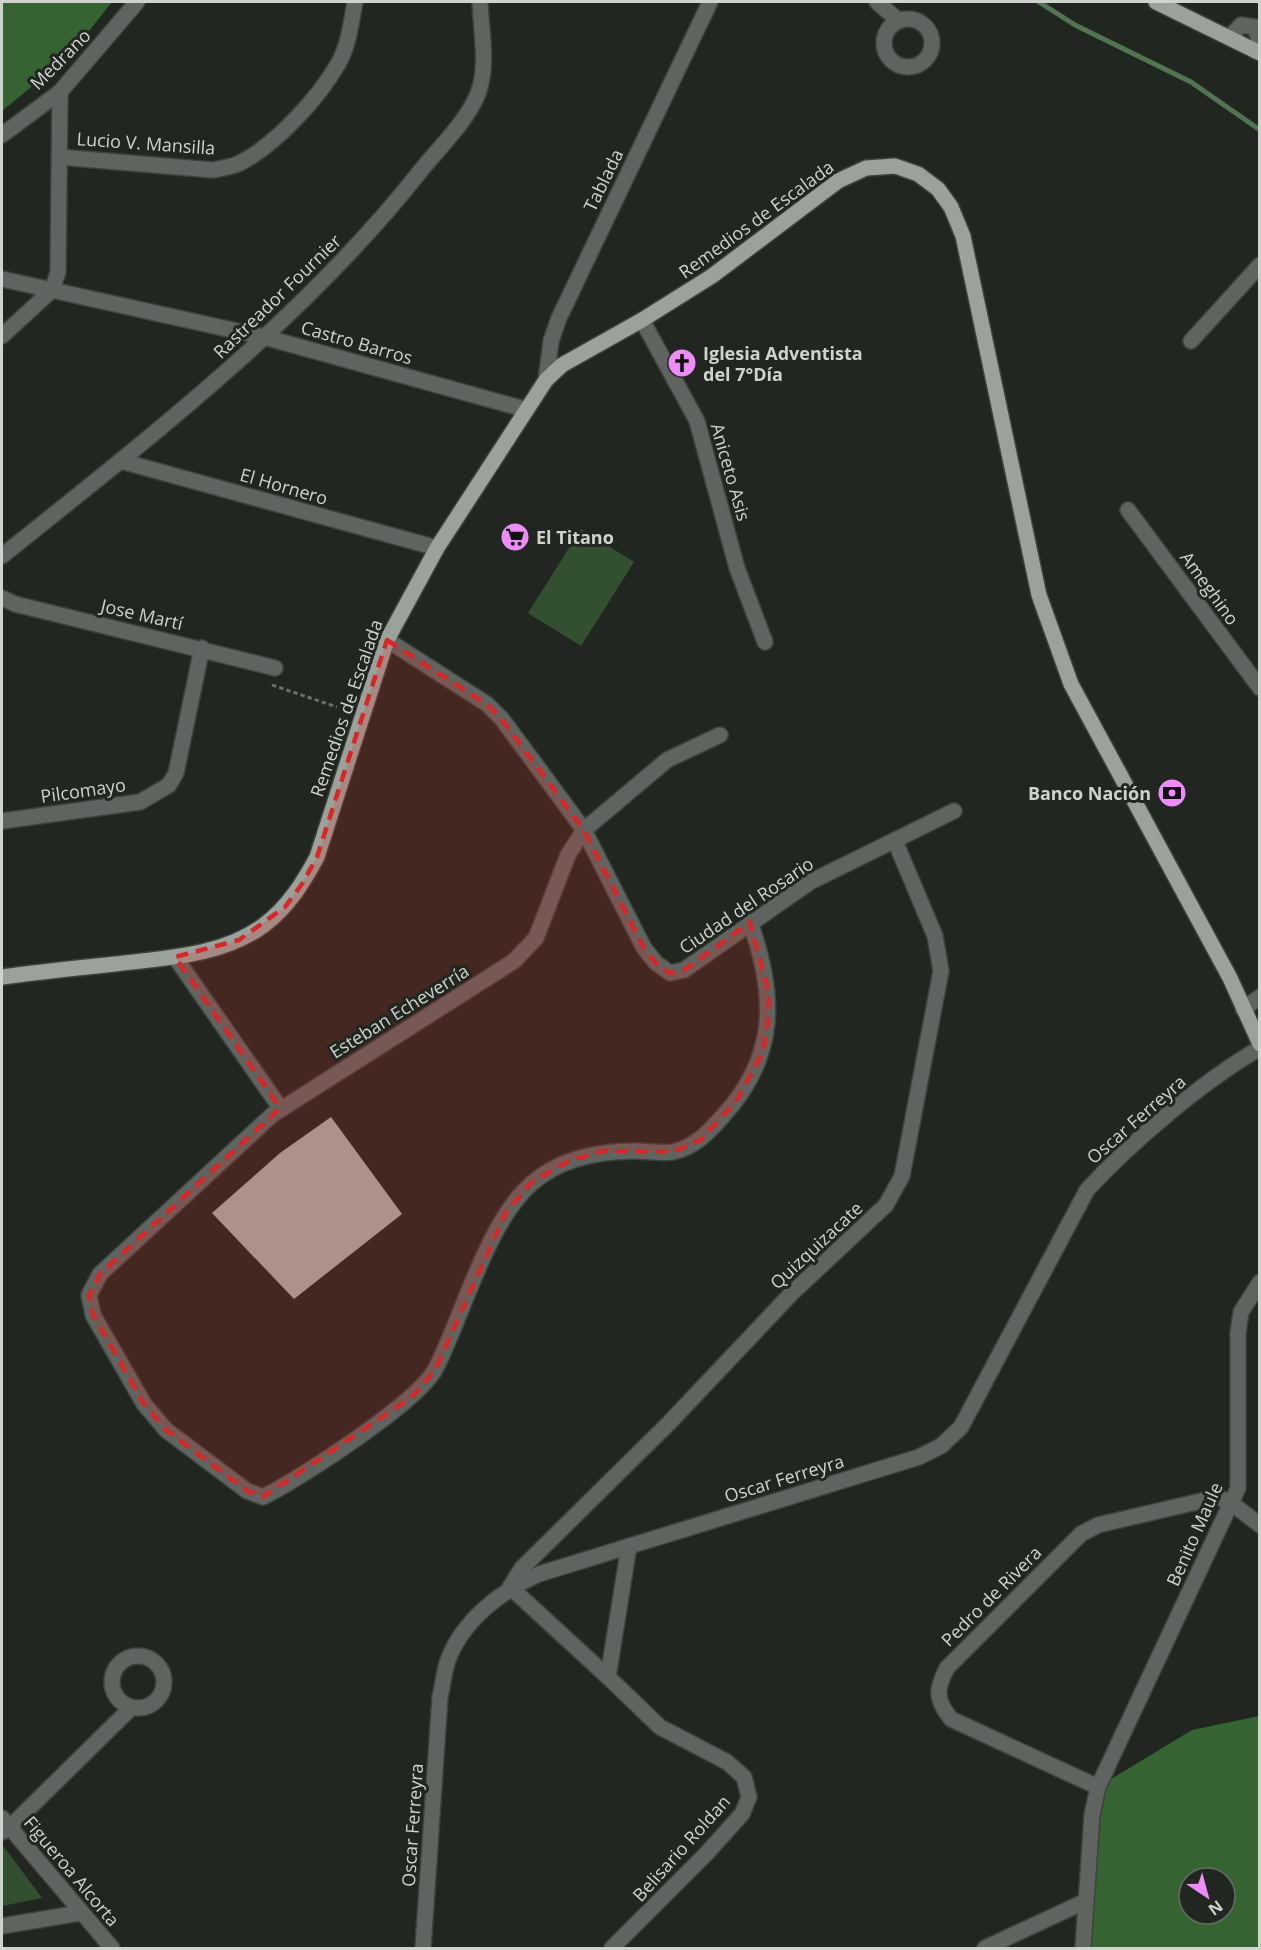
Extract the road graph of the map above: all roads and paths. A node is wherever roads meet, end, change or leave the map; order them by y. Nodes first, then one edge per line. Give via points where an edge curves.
1 (137, 2) edge
2 (355, 2) edge
3 (480, 2) edge
4 (710, 2) edge
5 (877, 2) edge
6 (1156, 2) edge
7 (899, 21) dead end
8 (1258, 52) edge
9 (60, 92) junction
10 (2, 135) edge
11 (59, 157) junction
12 (1260, 265) edge
13 (2, 279) edge
14 (52, 290) junction
15 (642, 320) junction
16 (2, 336) edge
17 (264, 337) junction
18 (1191, 341) dead end
19 (546, 380) junction
20 (524, 410) junction
21 (121, 461) junction
22 (1128, 510) dead end
23 (437, 548) junction
24 (2, 556) edge
25 (2, 598) edge
26 (387, 640) junction
27 (765, 642) dead end
28 (201, 648) junction
29 (275, 668) joint
30 (1257, 680) edge
31 (337, 707) dead end
32 (720, 735) dead end
33 (954, 811) dead end
34 (2, 820) edge
35 (584, 830) junction
36 (895, 841) junction
37 (750, 922) junction
38 (175, 957) junction
39 (2, 976) edge
40 (1260, 997) edge
41 (1243, 1009) junction
42 (1260, 1046) edge
43 (281, 1109) junction
44 (1260, 1282) edge
45 (1230, 1503) junction
46 (1260, 1526) edge
47 (629, 1545) junction
48 (510, 1587) junction
49 (608, 1677) junction
50 (131, 1708) dead end
51 (1098, 1787) junction
52 (4, 1826) edge
53 (1086, 1900) junction
54 (80, 1913) junction
55 (2, 1926) edge
56 (112, 1948) edge
57 (423, 1948) edge
58 (612, 1948) edge
59 (985, 1948) edge
60 (1083, 1948) edge

1 - 9 street, Medrano
2 - 11 street, Lucio V. Mansilla via 345,47 320,90 265,148 237,164 213,170
3 - 17 street, Rastreador Fournier via 482,72 476,99 393,207
4 - 19 street, Tablada via 559,318 551,341
5 - 7 street
6 - 8 main road
9 - 10 street, Medrano
9 - 11 street, Lucio V. Mansilla
11 - 14 street, Lucio V. Mansilla via 58,272
12 - 18 street
13 - 14 street, Castro Barros
14 - 16 street
14 - 17 street, Castro Barros
15 - 19 main road, Remedios de Escalada via 562,365
15 - 27 street, Aniceto Asis via 697,421 737,568
15 - 41 main road, Remedios de Escalada via 751,249 838,181 866,168 895,166 918,174 938,189 951,207 971,269 1039,595 1071,684 1168,860
17 - 20 street, Castro Barros
17 - 21 street, Rastreador Fournier
19 - 20 main road, Remedios de Escalada
20 - 23 main road, Remedios de Escalada
21 - 23 street, El Hornero
21 - 24 street, Rastreador Fournier
22 - 30 street, Ameghino
23 - 26 main road, Remedios de Escalada
25 - 28 street, Jose Martí
26 - 35 street, Ciudad del Rosario via 487,704
26 - 38 main road, Remedios de Escalada via 317,857 302,884 285,907 239,940
28 - 29 street, Jose Martí
28 - 34 street, Pilcomayo via 176,773 169,784 140,802
29 - 31 path via 272,685
32 - 35 street, Esteban Echeverría via 667,760
33 - 36 street, Ciudad del Rosario
35 - 37 street, Ciudad del Rosario via 644,948 670,973 684,970
35 - 43 street, Esteban Echeverría via 568,855 536,938 514,961
36 - 37 street, Ciudad del Rosario via 810,882
36 - 48 street, Quizquizacate via 935,936 941,971 902,1176 886,1205 792,1293 522,1569
37 - 43 street, Esteban Echeverría via 769,993 768,1023 763,1053 736,1102 701,1140 672,1152 603,1151 569,1161 531,1183 506,1213 435,1371 411,1398 290,1484 263,1497 246,1491 166,1430 144,1404 93,1315 89,1295 100,1274
38 - 39 main road, Remedios de Escalada
38 - 43 street
40 - 41 street
41 - 42 main road, Remedios de Escalada
42 - 47 street, Oscar Ferreyra via 1226,1068 1108,1167 1087,1190 961,1427 941,1446 919,1457
44 - 45 street, Benito Maule via 1241,1312 1238,1488
45 - 46 street
45 - 51 street, Benito Maule
45 - 51 street, Pedro de Rivera via 1218,1497 1098,1525 1081,1534 947,1668 937,1687 942,1708 951,1719
47 - 48 street, Oscar Ferreyra
47 - 49 street
48 - 49 street, Belisario Roldan
48 - 57 street, Oscar Ferreyra via 467,1628 448,1660 441,1697
49 - 58 street, Belisario Roldan via 660,1727 727,1762 744,1778 749,1797 742,1814 706,1854
50 - 52 street
51 - 53 street, Benito Maule via 1092,1815
52 - 54 street, Figueroa Alcorta
53 - 59 street
53 - 60 street, Benito Maule
54 - 55 street
54 - 56 street, Figueroa Alcorta

